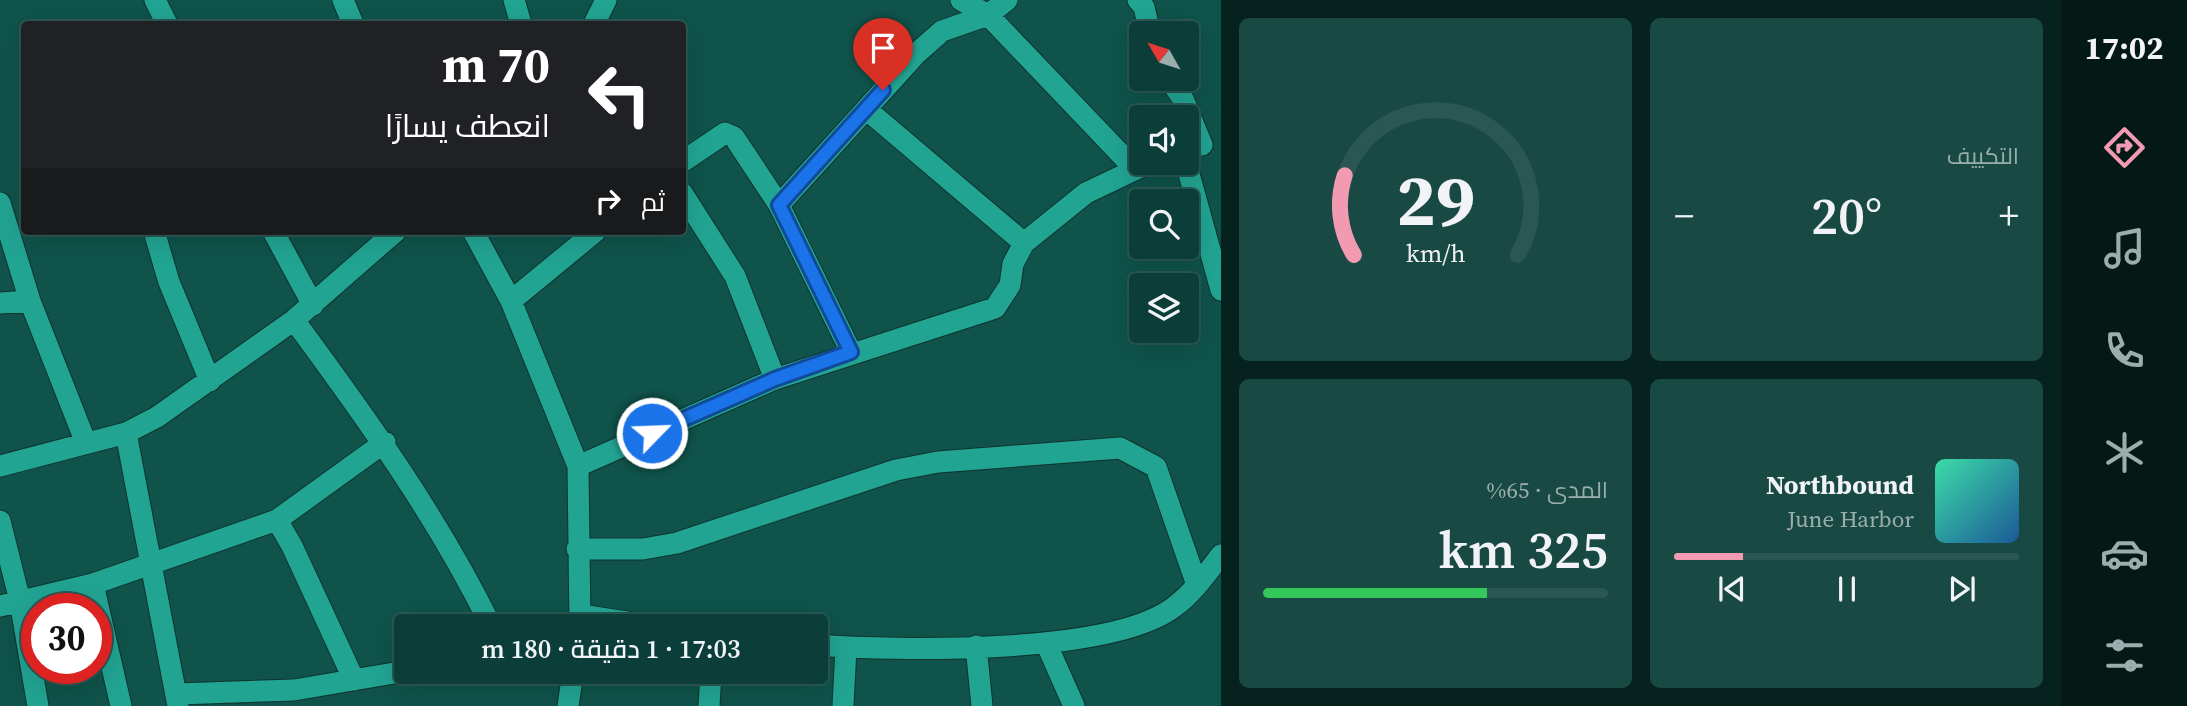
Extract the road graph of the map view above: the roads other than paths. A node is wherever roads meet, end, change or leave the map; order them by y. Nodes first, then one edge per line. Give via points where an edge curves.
1 (155, 0) edge
2 (343, 0) edge
3 (514, 0) edge
4 (606, 0) edge
5 (961, 0) edge
6 (1007, 0) edge
7 (1138, 0) edge
8 (988, 15) junction
9 (166, 21) edge
10 (352, 21) edge
11 (520, 21) edge
12 (596, 21) edge
13 (1147, 21) edge
14 (1177, 91) edge
15 (866, 109) junction
16 (1203, 144) edge
17 (1129, 152) edge
18 (686, 159) edge
19 (1129, 172) edge
20 (1189, 175) edge
21 (686, 199) edge
22 (0, 203) edge
23 (779, 205) junction
24 (156, 235) edge
25 (275, 235) edge
26 (392, 235) edge
27 (475, 235) edge
28 (591, 235) edge
29 (1024, 243) junction
30 (1221, 290) edge
31 (30, 301) junction
32 (511, 301) junction
33 (0, 303) edge
34 (313, 305) junction
35 (294, 320) junction
36 (851, 352) junction
37 (775, 379) junction
38 (210, 381) junction
39 (126, 433) junction
40 (385, 442) junction
41 (86, 443) junction
42 (578, 466) junction
43 (0, 467) edge
44 (277, 520) junction
45 (0, 521) edge
46 (577, 549) junction
47 (1221, 555) edge
48 (153, 565) junction
49 (93, 584) junction
50 (1197, 585) junction
51 (10, 603) edge
52 (485, 614) edge
53 (580, 614) edge
54 (1046, 643) junction
55 (828, 646) edge
56 (976, 646) junction
57 (846, 648) junction
58 (394, 673) edge
59 (354, 680) junction
60 (571, 684) edge
61 (710, 684) edge
62 (295, 698) edge
63 (177, 700) edge
64 (38, 706) edge
65 (121, 706) edge
66 (568, 706) edge
67 (709, 706) edge
68 (843, 706) edge
69 (982, 706) edge
70 (1074, 706) edge

1 - 9 street
2 - 10 street
3 - 11 street
4 - 12 street
5 - 8 street
6 - 8 street
7 - 13 street
8 - 15 street via 942,31
8 - 17 street
14 - 16 street
15 - 23 street
15 - 29 street
18 - 23 street via 725,133 731,134
19 - 29 street via 1086,193
20 - 30 street
21 - 37 street via 735,276
22 - 31 street
23 - 36 street
24 - 38 street via 169,282
25 - 34 street
26 - 34 street
27 - 32 street
28 - 32 street
29 - 36 street via 1013,264 1010,285 995,308
31 - 33 street
31 - 41 street
32 - 42 street
34 - 35 street
35 - 38 street
35 - 40 street
36 - 37 street
37 - 42 street
38 - 39 street
39 - 41 street
39 - 48 street
40 - 44 street
40 - 52 street via 459,561
41 - 43 street
42 - 46 street
44 - 48 street
44 - 59 street
45 - 51 street
46 - 50 street via 643,549 677,543 838,488 928,464 1120,448 1156,467
46 - 53 street
47 - 50 street
48 - 49 street
48 - 63 street
49 - 51 street
49 - 65 street
50 - 54 street via 1174,608 1141,625
51 - 64 street
54 - 56 street
54 - 70 street
55 - 57 street
56 - 57 street
56 - 69 street
57 - 68 street
58 - 59 street
59 - 62 street
60 - 66 street
61 - 67 street
62 - 63 street

